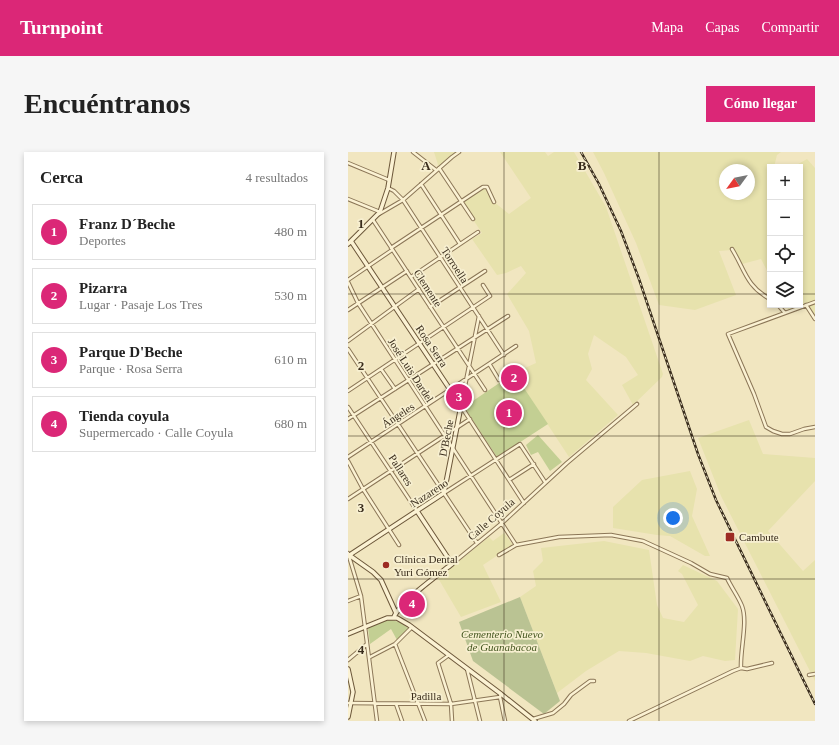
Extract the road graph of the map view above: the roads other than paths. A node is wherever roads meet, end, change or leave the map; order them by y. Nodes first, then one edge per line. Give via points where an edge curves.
1 (394, 152) edge
2 (413, 152) edge
3 (459, 152) edge
4 (348, 163) edge
5 (437, 169) junction
6 (389, 180) junction
7 (421, 184) junction
8 (388, 188) junction
9 (348, 198) edge
10 (403, 200) junction
11 (462, 202) junction
12 (494, 202) dead end
13 (379, 213) junction
14 (441, 216) junction
15 (473, 219) dead end
16 (373, 220) junction
17 (421, 228) junction
18 (478, 232) dead end
19 (349, 242) edge
20 (460, 244) junction
21 (392, 249) junction
22 (732, 250) dead end
23 (440, 257) junction
24 (368, 266) junction
25 (407, 271) junction
26 (485, 271) dead end
27 (411, 277) junction
28 (348, 281) edge
29 (483, 285) dead end
30 (382, 287) junction
31 (460, 287) junction
32 (419, 289) junction
33 (767, 297) edge
34 (815, 302) edge
35 (358, 303) junction
36 (806, 305) junction
37 (395, 306) junction
38 (430, 307) junction
39 (473, 308) junction
40 (781, 308) edge
41 (348, 310) edge
42 (785, 313) junction
43 (479, 316) junction
44 (508, 316) dead end
45 (815, 319) edge
46 (372, 323) junction
47 (444, 327) junction
48 (487, 329) junction
49 (474, 337) junction
50 (348, 341) edge
51 (419, 344) junction
52 (516, 346) dead end
53 (457, 348) junction
54 (348, 349) edge
55 (504, 355) junction
56 (395, 360) junction
57 (490, 364) junction
58 (433, 365) junction
59 (469, 366) junction
60 (381, 369) junction
61 (474, 375) junction
62 (367, 378) junction
63 (409, 380) junction
64 (466, 380) junction
65 (499, 380) dead end
66 (395, 389) junction
67 (348, 390) edge
68 (450, 390) junction
69 (485, 390) dead end
70 (381, 398) junction
71 (637, 404) dead end
72 (348, 406) edge
73 (426, 406) junction
74 (461, 406) junction
75 (354, 416) junction
76 (348, 419) edge
77 (470, 419) junction
78 (398, 425) junction
79 (815, 427) edge
80 (457, 428) junction
81 (445, 435) junction
82 (371, 442) junction
83 (453, 448) junction
84 (417, 454) junction
85 (348, 458) edge
86 (496, 460) junction
87 (348, 461) edge
88 (534, 464) junction
89 (390, 471) junction
90 (471, 476) junction
91 (509, 480) junction
92 (545, 482) junction
93 (363, 489) junction
94 (444, 494) junction
95 (348, 499) edge
96 (524, 503) junction
97 (417, 511) junction
98 (502, 523) junction
99 (388, 530) junction
100 (477, 544) junction
101 (399, 545) dead end
102 (516, 545) junction
103 (348, 555) edge
104 (499, 555) dead end
105 (452, 564) junction
106 (361, 596) junction
107 (348, 601) edge
108 (396, 613) junction
109 (394, 618) junction
110 (366, 626) junction
111 (412, 627) junction
112 (348, 634) edge
113 (368, 643) junction
114 (395, 644) junction
115 (449, 655) junction
116 (370, 657) junction
117 (348, 660) edge
118 (772, 663) dead end
119 (467, 668) junction
120 (741, 668) junction
121 (348, 669) edge
122 (815, 674) edge
123 (809, 675) dead end
124 (594, 681) dead end
125 (501, 695) junction
126 (474, 700) junction
127 (350, 703) edge
128 (375, 704) junction
129 (396, 704) junction
130 (419, 704) junction
131 (451, 704) junction
132 (348, 717) edge
133 (534, 720) edge
134 (377, 721) edge
135 (402, 721) edge
136 (425, 721) edge
137 (452, 721) edge
138 (480, 721) edge
139 (504, 721) edge
140 (629, 721) edge

1 - 6 street
2 - 5 street
3 - 5 street
4 - 6 street
5 - 7 street
5 - 11 street
6 - 8 street
7 - 10 street
7 - 14 street
8 - 10 street, Torroella
8 - 13 street
9 - 13 street
10 - 13 street
10 - 17 street, Torroella
11 - 12 street via 483,187 487,187
11 - 14 street
11 - 15 street
13 - 16 street
14 - 17 street
14 - 20 street
16 - 19 street
16 - 21 street, Clemente
17 - 21 street
17 - 23 street, Torroella
18 - 20 street
19 - 24 street, Rosa Serra
20 - 23 street
21 - 24 street
21 - 25 street, Clemente
22 - 33 street via 742,264 748,280
23 - 27 street
23 - 31 street, Torroella
24 - 28 street
24 - 30 street, Rosa Serra
25 - 27 street, Clemente
25 - 30 street
26 - 31 street
27 - 32 street, Clemente
28 - 35 street, José Luis Dardel
29 - 39 street via 490,296
30 - 35 street
30 - 37 street, Rosa Serra
31 - 38 street
31 - 39 street, Torroella
32 - 37 street
32 - 38 street, Clemente
34 - 36 street
35 - 41 street
35 - 46 street, José Luis Dardel
36 - 42 street
36 - 45 street
37 - 46 street
37 - 51 street, Rosa Serra
38 - 47 street, Clemente
39 - 43 street, Torroella
39 - 47 street
40 - 42 street
42 - 79 street via 728,334 766,427 782,434
43 - 48 street, Torroella
43 - 49 street, D'Beche
44 - 48 street
46 - 50 street
46 - 56 street, José Luis Dardel
47 - 51 street
47 - 53 street, Clemente
48 - 49 street
48 - 55 street, Torroella
49 - 53 street
49 - 59 street, D'Beche
51 - 56 street
51 - 58 street, Rosa Serra
52 - 55 street, Ángeles
53 - 58 street
53 - 59 street, Clemente
54 - 62 street
55 - 57 street, Ángeles
56 - 60 street
56 - 63 street, José Luis Dardel
57 - 61 street, Ángeles
57 - 65 street
58 - 63 street
58 - 68 street, Rosa Serra
59 - 61 street, Clemente
59 - 64 street, D'Beche
60 - 62 street
60 - 66 street
61 - 64 street, Ángeles
61 - 69 street, Clemente
62 - 67 street
62 - 70 street
63 - 66 street
63 - 73 street, José Luis Dardel
64 - 68 street, Ángeles
64 - 74 street, D'Beche
66 - 70 street
68 - 73 street, Ángeles
68 - 74 street, Rosa Serra
70 - 75 street
70 - 78 street
71 - 92 street, Calle Coyula
72 - 75 street, Pallares
73 - 78 street, Ángeles
73 - 81 street, José Luis Dardel
74 - 77 street, Rosa Serra
74 - 80 street, D'Beche
75 - 76 street
75 - 82 street, Pallares
77 - 80 street
77 - 86 street, Rosa Serra
78 - 82 street, Ángeles
78 - 84 street
80 - 81 street
80 - 83 street, D'Beche
81 - 83 street, José Luis Dardel
81 - 84 street
82 - 85 street, Ángeles
82 - 89 street, Pallares
83 - 90 street, José Luis Dardel
83 - 94 street, D'Beche
84 - 89 street
84 - 94 street
86 - 88 street, Nazareno via 520,444
86 - 90 street, Nazareno
86 - 91 street, Rosa Serra
87 - 93 street
88 - 91 street
88 - 92 street
89 - 93 street
89 - 97 street, Pallares
90 - 94 street, Nazareno
90 - 98 street, José Luis Dardel
91 - 96 street, Rosa Serra
92 - 96 street, Calle Coyula
93 - 95 street
93 - 99 street
94 - 97 street, Nazareno
94 - 100 street
96 - 98 street, Calle Coyula
97 - 99 street, Nazareno
97 - 105 street, Pallares
98 - 100 street, Calle Coyula
98 - 102 street, José Luis Dardel
99 - 101 street
99 - 103 street, Nazareno
100 - 105 street, Calle Coyula
102 - 104 street
102 - 120 street via 586,535 629,537 660,548 710,574 727,578 744,613
103 - 106 street
103 - 108 street via 380,580
105 - 108 street, Calle Coyula
106 - 107 street
106 - 110 street
108 - 109 street, Calle Coyula
109 - 110 street
109 - 111 street
110 - 112 street
110 - 113 street
111 - 114 street
111 - 115 street
113 - 116 street
113 - 117 street
114 - 116 street
114 - 130 street
115 - 119 street
115 - 131 street via 438,663
116 - 128 street
118 - 120 street
119 - 125 street
119 - 126 street
120 - 140 street
121 - 127 street via 352,688
122 - 123 street
124 - 133 street via 590,681 571,695 553,713
125 - 126 street, Padilla
125 - 133 street
125 - 139 street
126 - 131 street, Padilla
126 - 138 street
127 - 128 street, Padilla
127 - 132 street
128 - 129 street, Padilla
128 - 134 street
129 - 130 street, Padilla
129 - 135 street
130 - 131 street, Padilla
130 - 136 street
131 - 137 street

